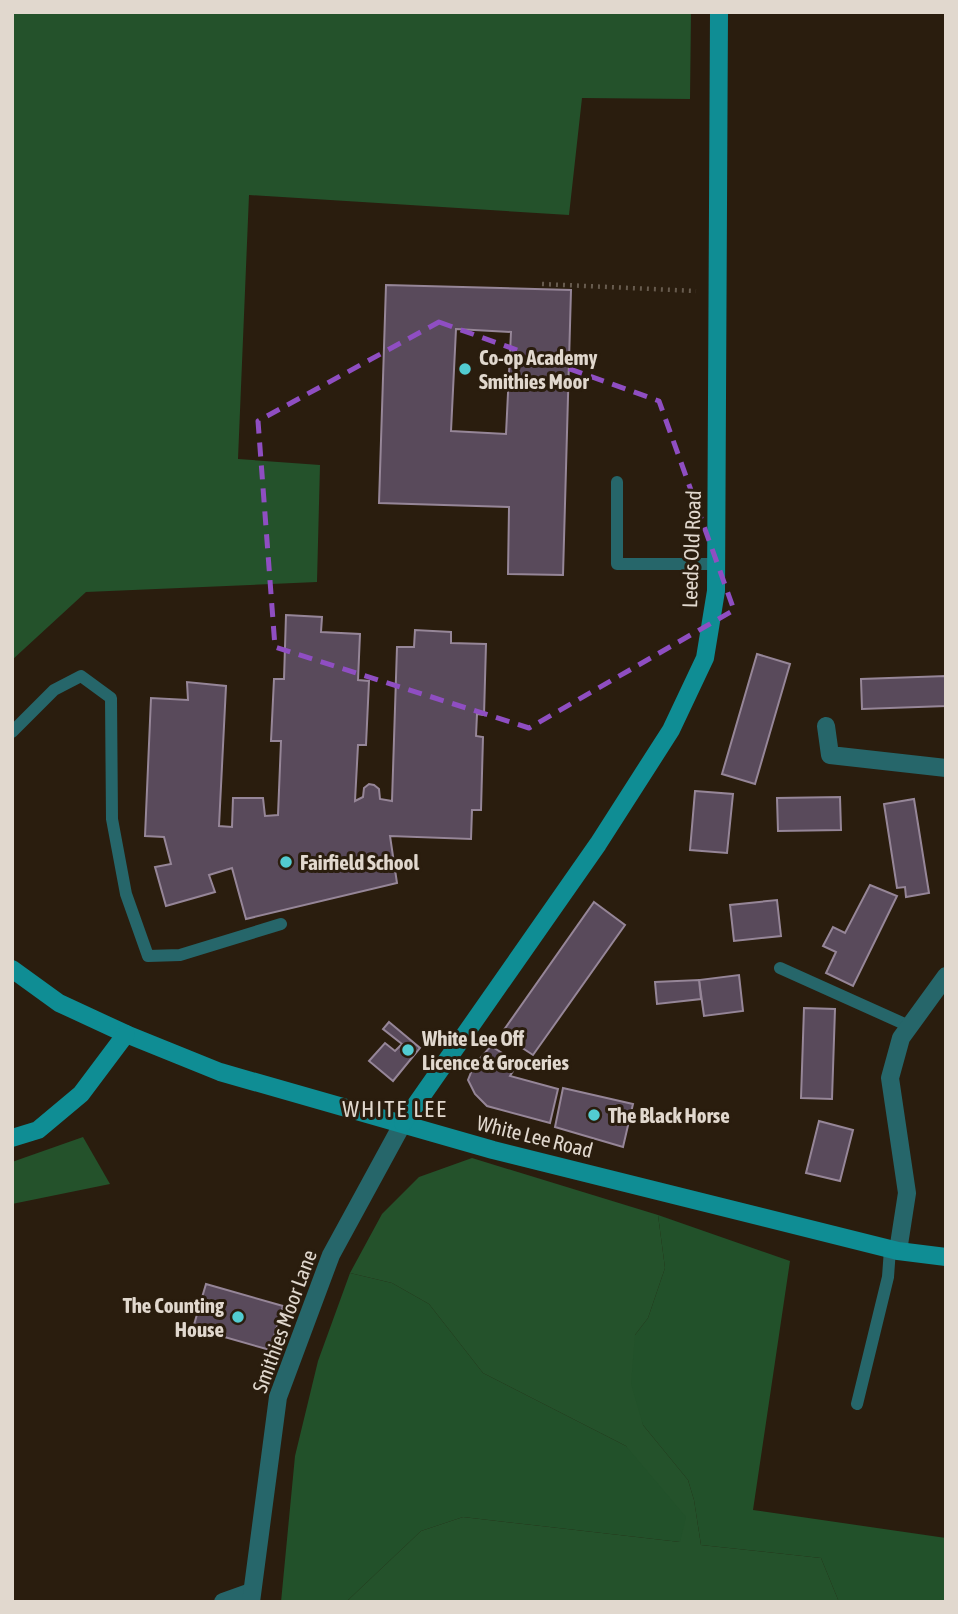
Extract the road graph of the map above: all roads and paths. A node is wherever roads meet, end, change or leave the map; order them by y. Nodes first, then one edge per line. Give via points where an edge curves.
1 (719, 12) edge
2 (542, 284) dead end
3 (718, 292) junction
4 (617, 482) dead end
5 (716, 564) junction
6 (826, 726) dead end
7 (12, 732) edge
8 (946, 768) edge
9 (281, 924) dead end
10 (780, 968) dead end
11 (12, 969) edge
12 (946, 976) edge
13 (909, 1026) junction
14 (126, 1034) junction
15 (403, 1123) junction
16 (12, 1138) edge
17 (894, 1250) junction
18 (946, 1257) edge
19 (857, 1404) dead end
20 (251, 1597) edge
21 (223, 1602) edge

1 - 3 street, Leeds Old Road
2 - 3 path
3 - 5 street, Leeds Old Road
4 - 5 lane via 617,564
5 - 15 street, Leeds Old Road via 705,658 671,730 598,844
6 - 8 street via 830,755
7 - 9 lane via 54,690 82,676 111,698 112,819 126,894 148,956 180,955
10 - 13 lane
11 - 14 street, White Lee Road via 59,1003
12 - 13 street
13 - 17 street via 890,1079 907,1192
14 - 15 street, White Lee Road via 220,1072
14 - 16 street via 81,1094 38,1130
15 - 17 street, White Lee Road
15 - 20 street, Smithies Moor Lane via 331,1255 278,1397
17 - 18 street, White Lee Road
17 - 19 lane
20 - 21 street, Smithies Moor Lane

